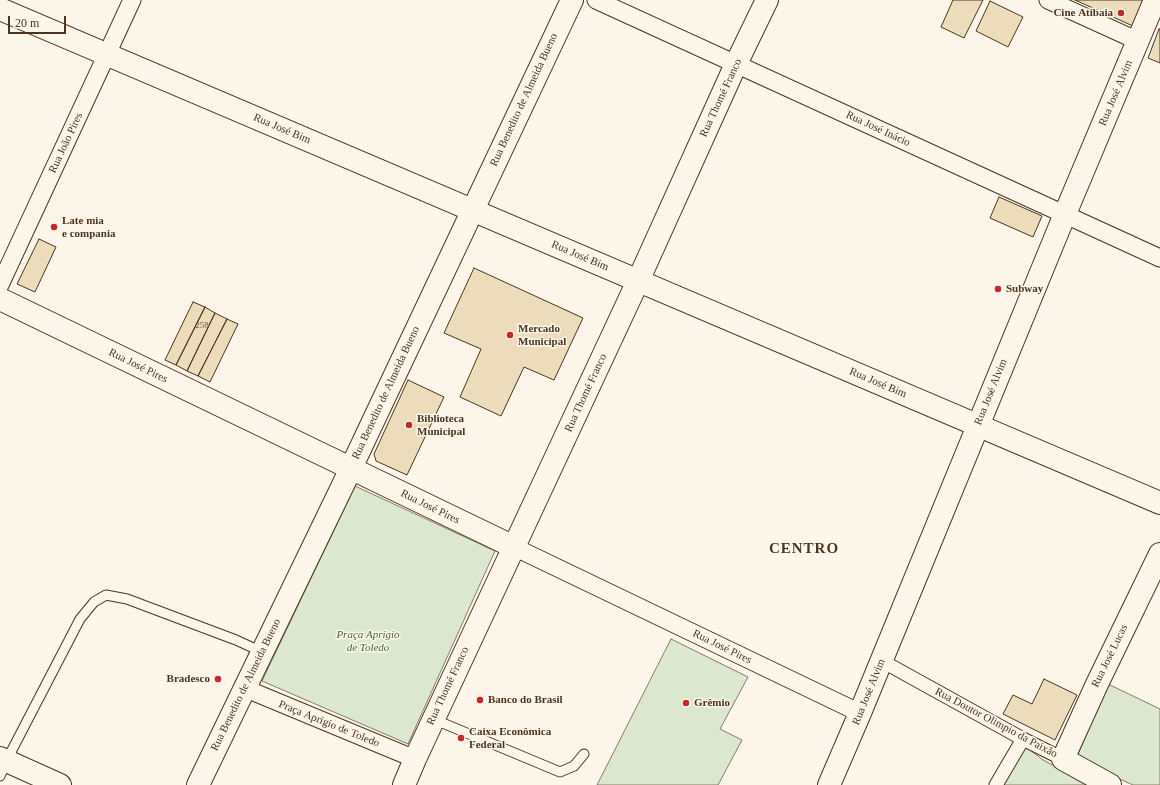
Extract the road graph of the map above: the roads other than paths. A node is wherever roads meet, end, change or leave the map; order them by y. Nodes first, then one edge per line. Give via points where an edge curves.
1 (132, 0) edge
2 (572, 0) edge
3 (596, 0) edge
4 (767, 0) edge
5 (1048, 0) edge
6 (1155, 0) edge
7 (0, 9) edge
8 (1138, 41) junction
9 (107, 55) junction
10 (736, 64) junction
11 (472, 210) junction
12 (1065, 214) junction
13 (1160, 258) edge
14 (638, 281) junction
15 (0, 285) edge
16 (0, 299) edge
17 (977, 425) junction
18 (351, 468) junction
19 (1160, 503) edge
20 (514, 547) junction
21 (1160, 554) edge
22 (262, 652) junction
23 (882, 661) junction
24 (244, 688) junction
25 (860, 713) junction
26 (433, 719) junction
27 (1023, 739) junction
28 (584, 754) dead end
29 (415, 759) junction
30 (1062, 759) junction
31 (2, 765) edge
32 (60, 785) edge
33 (198, 785) edge
34 (404, 785) edge
35 (829, 785) edge
36 (996, 785) edge
37 (1110, 785) edge

1 - 9 street, Rua João Pires
2 - 11 street, Rua Benedito de Almeida Bueno
3 - 10 street, Rua José Inácio
4 - 10 street, Rua Thomé Franco
5 - 8 street
6 - 8 street, Rua José Alvim
7 - 9 street, Rua José Bim
8 - 12 street, Rua José Alvim
9 - 11 street, Rua José Bim
9 - 15 street, Rua João Pires
10 - 12 street, Rua José Inácio
10 - 14 street, Rua Thomé Franco
11 - 14 street, Rua José Bim
11 - 18 street, Rua Benedito de Almeida Bueno
12 - 13 street, Rua José Inácio
12 - 17 street, Rua José Alvim
14 - 17 street, Rua José Bim
14 - 20 street, Rua Thomé Franco
16 - 18 street, Rua José Pires
17 - 19 street, Rua José Bim
17 - 23 street, Rua José Alvim
18 - 20 street, Rua José Pires
18 - 22 street, Rua Benedito de Almeida Bueno
20 - 25 street, Rua José Pires
20 - 26 street, Rua Thomé Franco
21 - 30 street, Rua José Lucas
22 - 24 street, Rua Benedito de Almeida Bueno
22 - 31 lane via 127,599 106,595 94,602 80,619
23 - 25 street, Rua José Alvim
23 - 27 street, Rua Doutor Olimpio da Paixão
24 - 29 street, Praça Aprigio de Toledo
24 - 33 street, Rua Benedito de Almeida Bueno
25 - 35 street, Rua José Alvim
26 - 28 lane via 560,772 574,766
26 - 29 street, Rua Thomé Franco
27 - 30 street, Rua Doutor Olimpio da Paixão
27 - 36 street
29 - 34 street, Rua Thomé Franco
30 - 37 street, Rua Doutor Olimpio da Paixão
31 - 32 street

